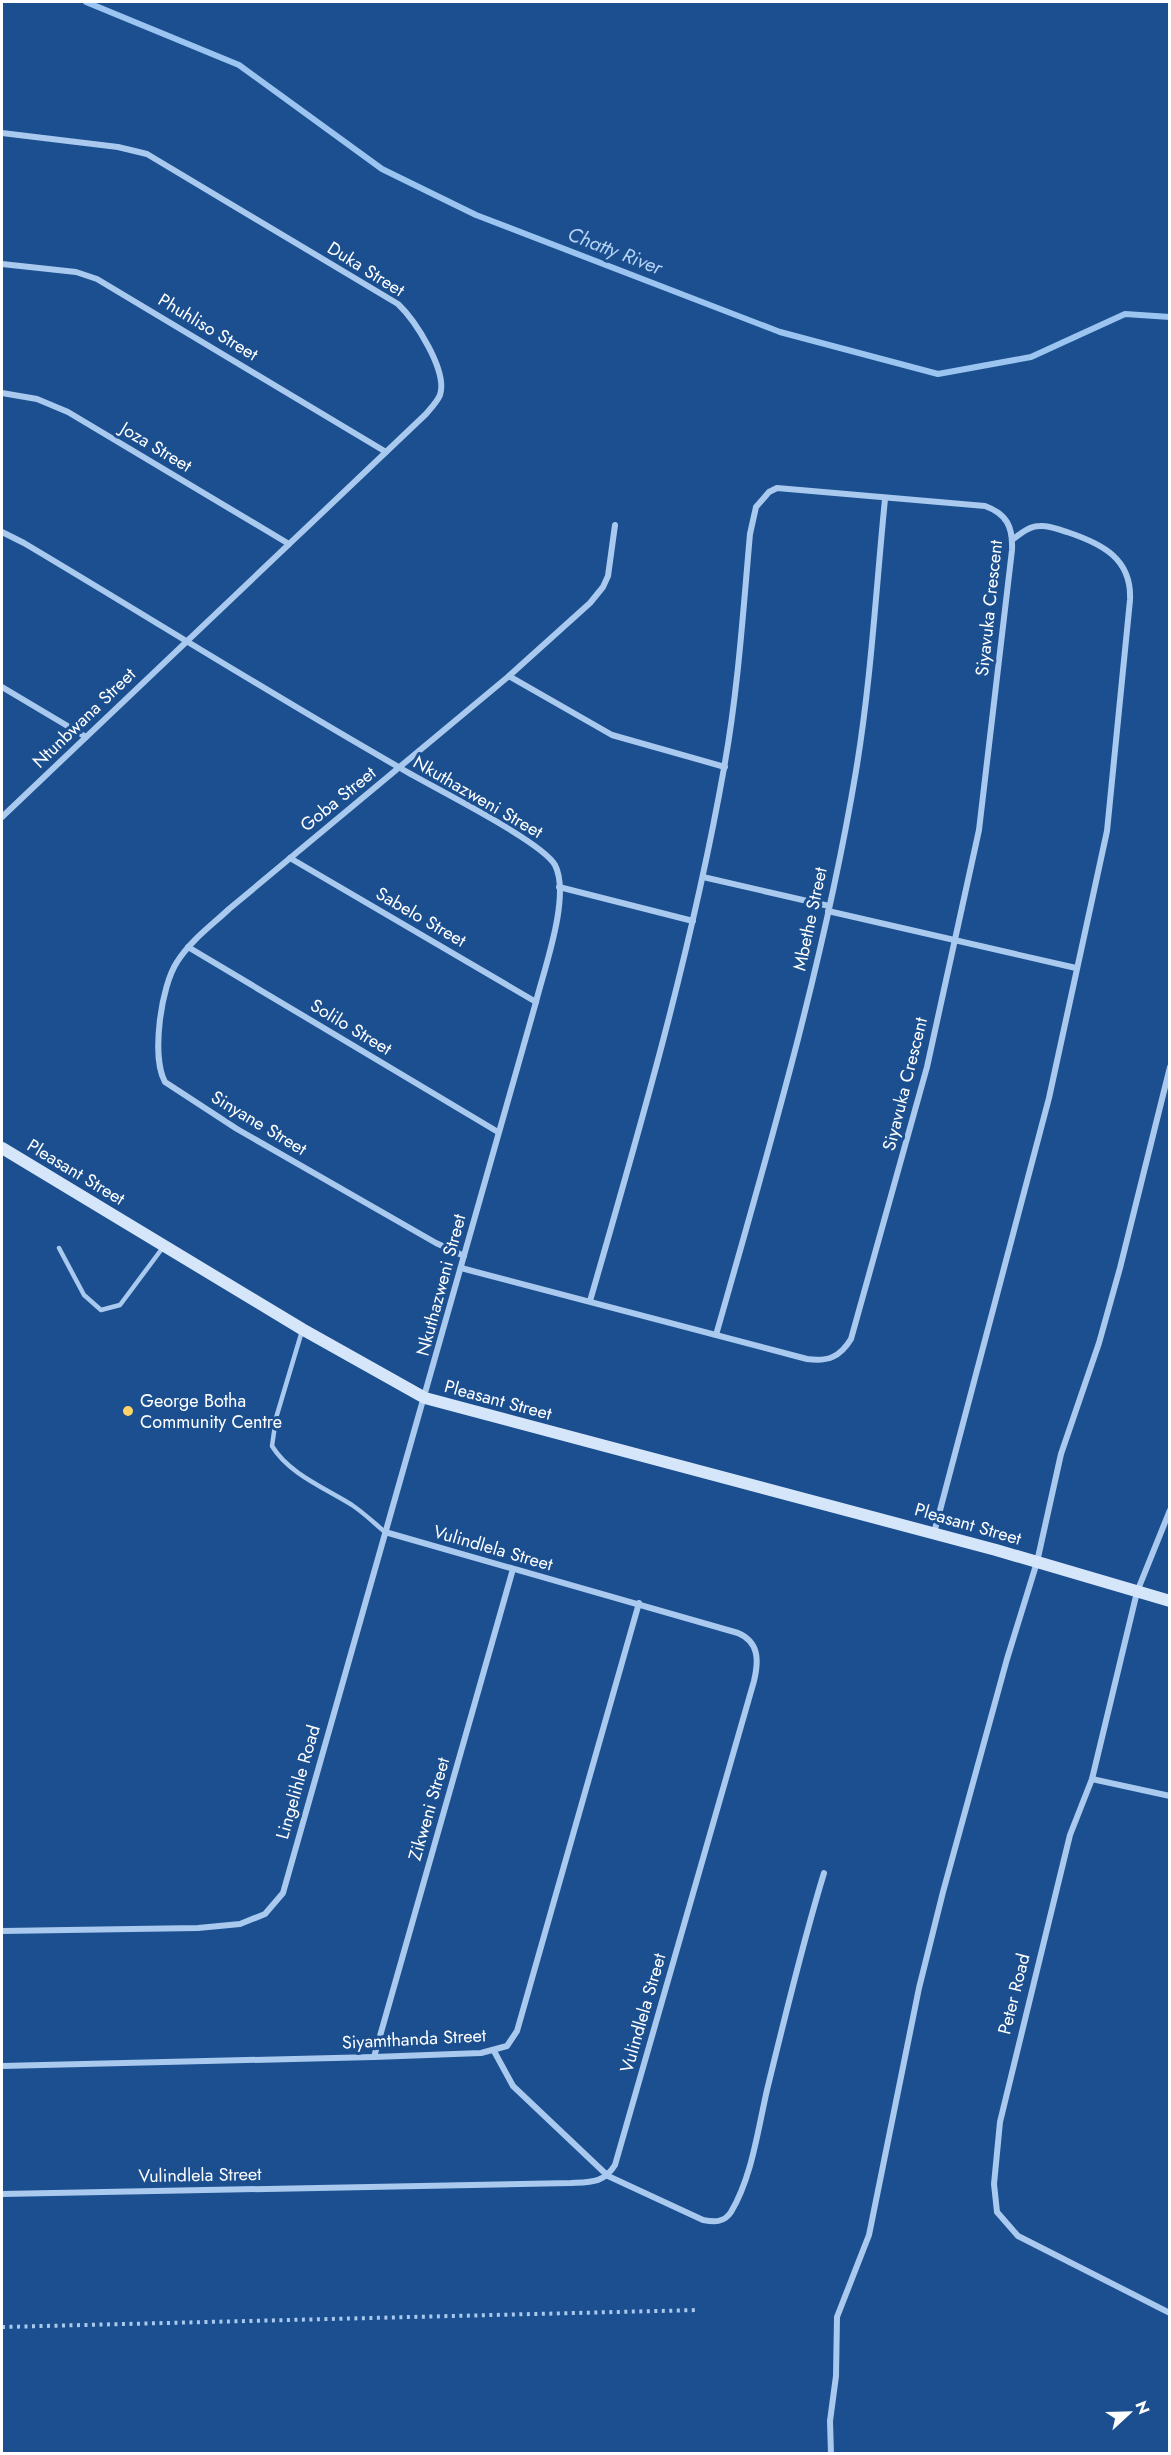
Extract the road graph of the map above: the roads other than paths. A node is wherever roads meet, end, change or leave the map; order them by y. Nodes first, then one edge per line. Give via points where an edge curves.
1 (2, 133) edge
2 (2, 264) edge
3 (2, 393) edge
4 (386, 452) junction
5 (885, 500) junction
6 (615, 525) dead end
7 (2, 532) edge
8 (1012, 540) junction
9 (289, 544) junction
10 (187, 641) junction
11 (509, 676) junction
12 (2, 687) edge
13 (86, 737) junction
14 (725, 767) junction
15 (400, 768) junction
16 (2, 817) edge
17 (290, 858) junction
18 (704, 877) junction
19 (559, 887) junction
20 (828, 908) junction
21 (693, 921) junction
22 (954, 939) junction
23 (188, 947) junction
24 (1076, 968) junction
25 (536, 1002) junction
26 (1170, 1067) edge
27 (498, 1132) junction
28 (2, 1148) edge
29 (164, 1246) junction
30 (59, 1248) dead end
31 (464, 1256) junction
32 (461, 1268) junction
33 (590, 1300) junction
34 (302, 1329) junction
35 (716, 1335) junction
36 (425, 1398) junction
37 (1170, 1510) edge
38 (385, 1532) junction
39 (934, 1533) junction
40 (1036, 1562) junction
41 (513, 1569) junction
42 (1137, 1592) junction
43 (1170, 1601) edge
44 (639, 1603) junction
45 (1092, 1779) junction
46 (1170, 1796) edge
47 (824, 1873) dead end
48 (2, 1931) edge
49 (494, 2051) junction
50 (374, 2057) junction
51 (2, 2066) edge
52 (608, 2176) junction
53 (2, 2194) edge
54 (1170, 2313) edge
55 (831, 2454) edge

1 - 4 street, Duka Street via 147,154 398,304 415,323 442,384 440,395 426,414
2 - 4 street, Phuhliso Street via 76,272 98,279
3 - 9 street, Joza Street via 37,399 68,412
4 - 9 street, Duka Street
5 - 8 street, Siyavuka Crescent via 985,506 1005,517
5 - 14 street, Siyavuka Crescent via 787,488 769,492 756,507
5 - 20 street, Mbethe Street via 856,768
6 - 11 street, Goba Street via 603,586 590,603
7 - 10 street, Nkuthazweni Street
8 - 22 street, Siyavuka Crescent via 981,813
8 - 24 street via 1040,526 1085,538 1120,562 1130,581 1112,798
9 - 10 street, Duka Street
10 - 13 street, Ntunbwana Street
10 - 15 street, Nkuthazweni Street
11 - 14 street via 612,735
11 - 15 street, Goba Street
12 - 13 street
13 - 16 street, Ntunbwana Street
14 - 18 street, Siyavuka Crescent
15 - 17 street, Goba Street
15 - 19 street, Nkuthazweni Street via 540,849 555,865
17 - 23 street, Goba Street
17 - 25 street, Sabelo Street
18 - 20 street
18 - 21 street, Siyavuka Crescent
19 - 21 street
19 - 25 street, Nkuthazweni Street via 556,920
20 - 22 street
20 - 35 street, Mbethe Street via 803,1021
21 - 33 street, Siyavuka Crescent via 639,1132
22 - 24 street
22 - 35 street, Siyavuka Crescent via 927,1067 851,1339 835,1357 817,1360
23 - 27 street, Solilo Street
23 - 31 street, Sinyane Street via 168,980 157,1055 165,1082 247,1134
24 - 39 street via 1049,1098
25 - 27 street, Nkuthazweni Street
26 - 40 street via 1120,1268 1061,1454
27 - 31 street, Nkuthazweni Street
28 - 29 street, Pleasant Street
29 - 30 lane via 120,1305 101,1310 84,1295
29 - 34 street, Pleasant Street
31 - 32 street, Nkuthazweni Street
32 - 33 street, Siyavuka Crescent
32 - 36 street, Nkuthazweni Street
33 - 35 street, Siyavuka Crescent
34 - 36 street, Pleasant Street
34 - 38 lane via 276,1418 272,1446 304,1476 354,1506
36 - 38 street, Lingelihle Road
36 - 39 street, Pleasant Street
37 - 42 street, Peter Road
38 - 41 street, Vulindlela Street
38 - 48 street, Lingelihle Road via 283,1893 276,1904 240,1924
39 - 40 street, Pleasant Street
40 - 42 street, Pleasant Street
40 - 55 street via 927,1955 869,2235 837,2317
41 - 44 street, Vulindlela Street
41 - 50 street, Zikweni Street
42 - 43 street, Pleasant Street
42 - 45 street, Peter Road
44 - 49 street, Siyamthanda Street via 517,2031 507,2046
44 - 52 street, Vulindlela Street via 749,1638 758,1665 620,2149
45 - 46 street
45 - 54 street, Peter Road via 1070,1835 1010,2075 1000,2122 994,2200 997,2212 1018,2236
47 - 52 street via 801,1950 751,2158 730,2214 715,2223 703,2220
49 - 50 street, Siyamthanda Street
49 - 52 street via 513,2086
50 - 51 street, Siyamthanda Street
52 - 53 street, Vulindlela Street via 594,2182 571,2183

